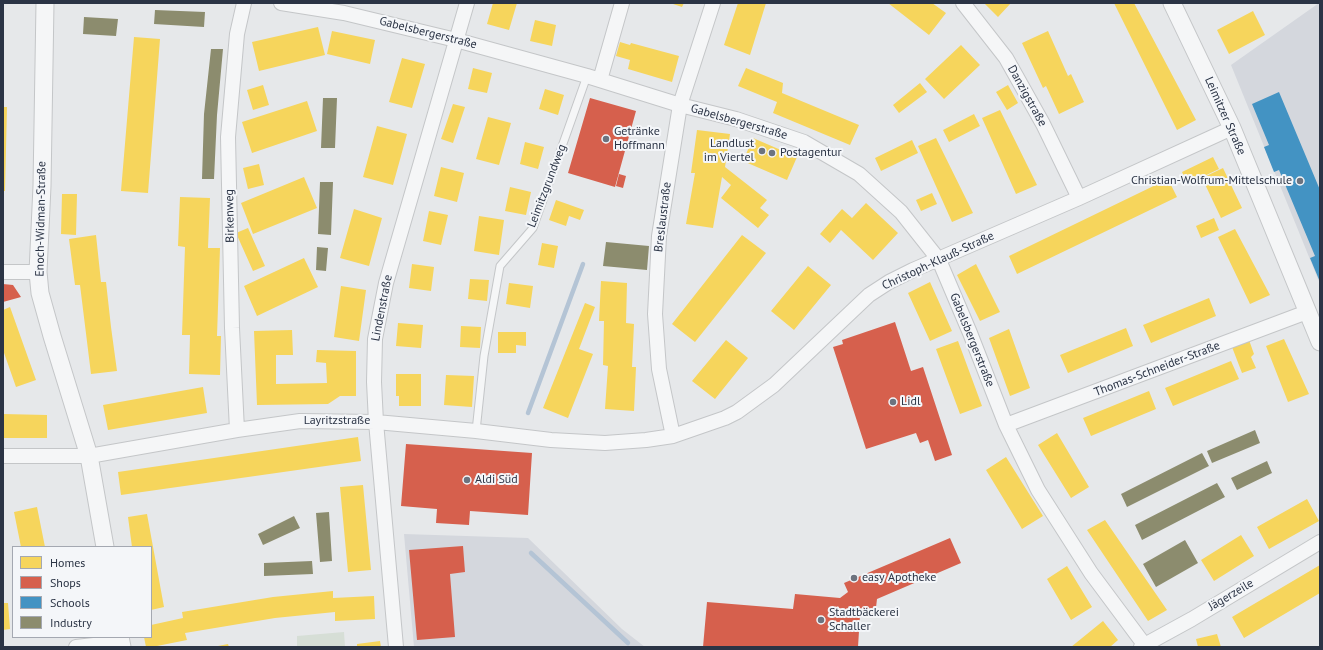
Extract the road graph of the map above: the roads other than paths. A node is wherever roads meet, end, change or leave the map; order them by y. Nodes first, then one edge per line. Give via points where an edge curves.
1 (44, 3) edge
2 (244, 3) edge
3 (281, 3) edge
4 (467, 3) edge
5 (622, 3) edge
6 (713, 3) edge
7 (963, 3) edge
8 (1172, 3) edge
9 (456, 40) junction
10 (594, 78) junction
11 (680, 105) junction
12 (1232, 128) junction
13 (1079, 198) junction
14 (938, 260) junction
15 (3, 272) edge
16 (38, 272) junction
17 (1308, 312) junction
18 (1320, 342) edge
19 (376, 422) junction
20 (1006, 426) junction
21 (237, 430) junction
22 (476, 431) junction
23 (673, 436) junction
24 (3, 456) edge
25 (90, 456) junction
26 (1320, 542) edge
27 (105, 546) edge
28 (121, 642) edge
29 (1144, 646) edge
30 (76, 647) edge
31 (396, 647) edge

1 - 16 street, Enoch-Widman-Straße via 42,186
2 - 21 street, Birkenweg via 237,34 228,137
3 - 9 street, Gabelsbergerstraße via 344,13
4 - 9 street, Lindenstraße
5 - 10 street, Leimitzgrundweg
6 - 11 street, Breslaustraße
7 - 13 street, Danzigstraße via 1006,58 1043,124
8 - 12 street, Leimitzer Straße
9 - 10 street, Gabelsbergerstraße
9 - 19 street, Lindenstraße via 386,283 375,339
10 - 11 street, Gabelsbergerstraße
10 - 22 lane, Leimitzgrundweg via 533,228 500,266 484,356
11 - 14 street, Gabelsbergerstraße via 736,119 804,142 859,174 901,212
11 - 23 street, Breslaustraße via 659,236 655,314 659,369
12 - 13 street, Christoph-Klauß-Straße
12 - 17 street, Leimitzer Straße
13 - 14 street, Christoph-Klauß-Straße
14 - 20 street, Gabelsbergerstraße
14 - 23 street, Christoph-Klauß-Straße via 913,270 869,295 774,384 737,412
15 - 16 street
16 - 25 street, Enoch-Widman-Straße via 40,293
17 - 18 street, Leimitzer Straße
17 - 20 street, Thomas-Schneider-Straße
19 - 21 street, Layritzstraße via 300,421
19 - 22 street, Layritzstraße
19 - 31 street, Lindenstraße
20 - 29 street, Gabelsbergerstraße via 1038,490 1091,573
21 - 25 street, Layritzstraße
22 - 23 street, Layritzstraße via 551,440 605,443
24 - 25 street, Layritzstraße
25 - 27 street, Enoch-Widman-Straße
26 - 29 street, Jägerzeile
28 - 30 street

